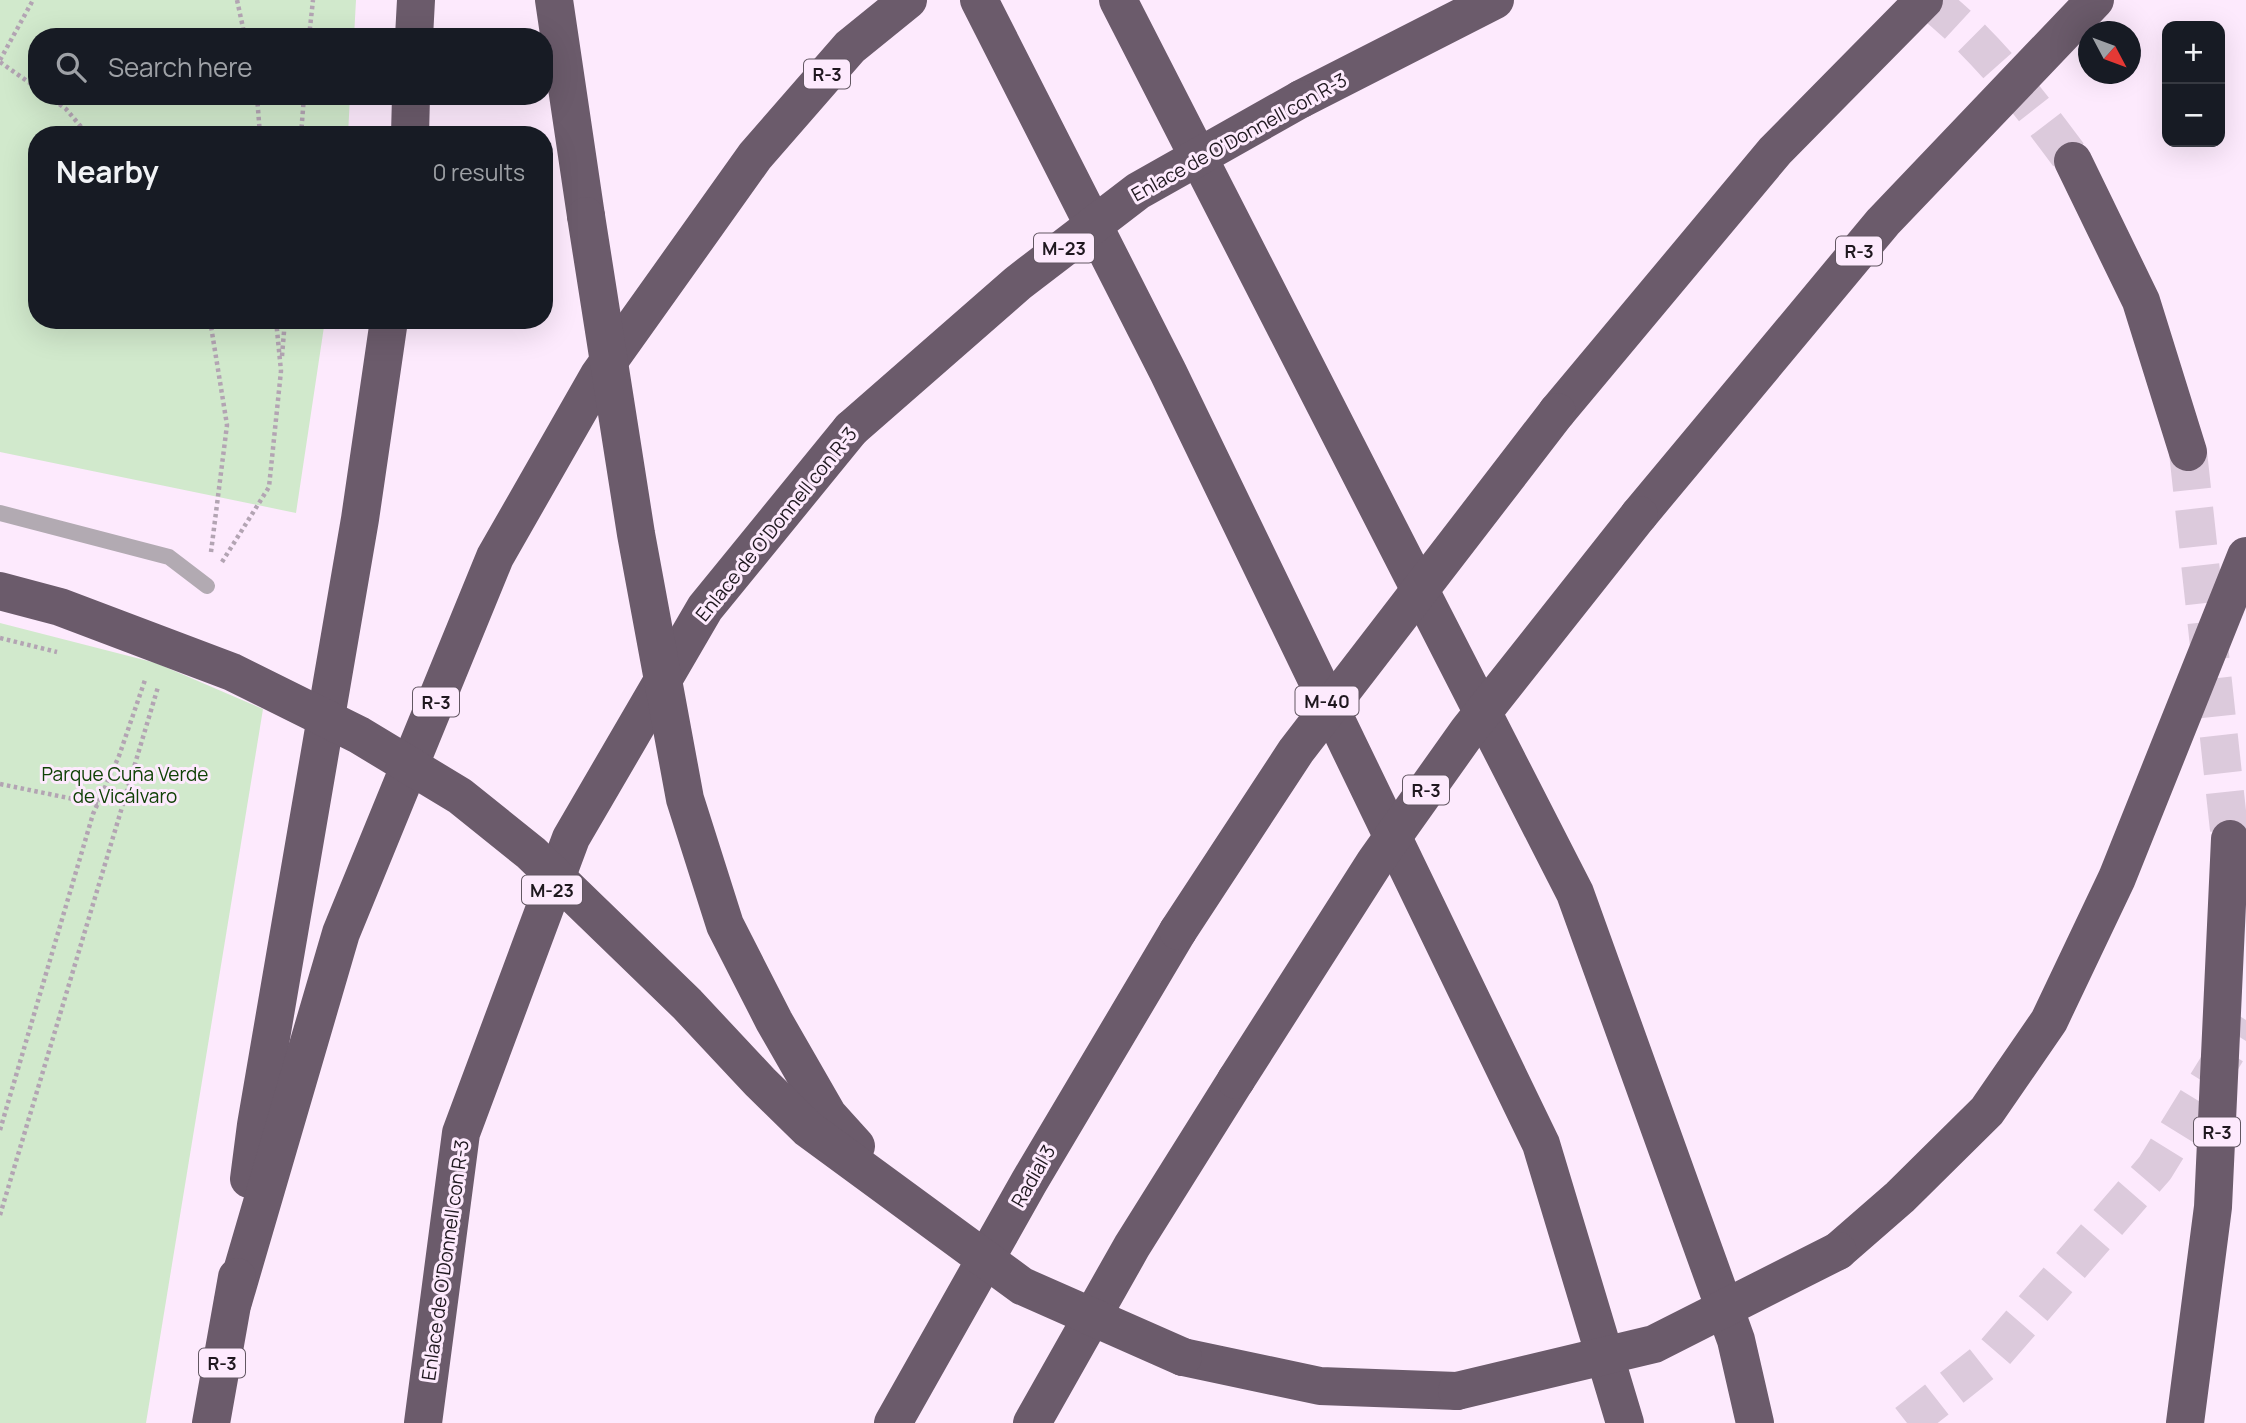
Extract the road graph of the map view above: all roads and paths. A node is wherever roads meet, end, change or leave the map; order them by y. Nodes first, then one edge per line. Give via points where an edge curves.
1 (33, 0) edge
2 (237, 0) edge
3 (313, 0) edge
4 (416, 0) edge
5 (554, 0) edge
6 (908, 0) edge
7 (979, 0) edge
8 (1118, 0) edge
9 (1495, 0) edge
10 (1924, 0) edge
11 (2095, 0) edge
12 (243, 28) edge
13 (311, 28) edge
14 (414, 28) edge
15 (0, 61) edge
16 (28, 81) edge
17 (60, 105) edge
18 (258, 105) edge
19 (303, 105) edge
20 (411, 105) edge
21 (80, 126) edge
22 (259, 126) edge
23 (302, 126) edge
24 (410, 126) edge
25 (2073, 161) tunnel mouth
26 (211, 329) edge
27 (277, 329) edge
28 (284, 329) edge
29 (388, 329) edge
30 (281, 371) junction
31 (2188, 452) tunnel mouth
32 (0, 513) edge
33 (2246, 556) edge
34 (207, 586) junction
35 (0, 591) edge
36 (0, 638) edge
37 (67, 654) dead end
38 (147, 674) dead end
39 (161, 678) dead end
40 (0, 784) edge
41 (98, 804) junction
42 (2230, 839) tunnel mouth
43 (0, 1130) edge
44 (907, 1203) junction
45 (0, 1215) edge
46 (233, 1302) junction
47 (211, 1423) edge
48 (423, 1423) edge
49 (893, 1423) edge
50 (1032, 1423) edge
51 (1625, 1423) edge
52 (1755, 1423) edge
53 (2185, 1423) edge

1 - 15 path
2 - 12 path
3 - 13 path
4 - 14 highway
5 - 44 highway, bridge via 636,534 685,799 725,925 774,1021 828,1115
6 - 46 highway, R-3 via 850,47 755,156 599,375 495,557 341,933
7 - 51 highway, M-40 via 1168,372 1541,1144
8 - 52 highway via 1576,893 1736,1340
9 - 48 highway, Enlace de O'Donnell con R-3 / M-23, bridge via 1301,99 1138,191 1018,283 851,429 705,608 571,838 461,1133
10 - 49 highway, Radial 3, bridge via 1775,151 1557,412 1296,751 1178,931
11 - 50 highway, R-3, bridge via 1883,222 1639,515 1461,742 1375,862 1236,1080 1132,1246
15 - 16 path
17 - 21 path
18 - 22 path
19 - 23 path
20 - 24 highway
25 - 31 highway via 2141,300
26 - 34 path via 227,425
27 - 30 path
28 - 30 path
29 - 46 highway via 256,1125
30 - 34 path via 269,487
32 - 34 lane via 169,557
33 - 44 highway, bridge via 2118,878 2049,1021 1987,1111 1838,1251 1654,1344 1457,1391 1320,1386 1183,1357 1022,1286
35 - 44 highway, bridge via 60,607 232,672 359,735 460,796 531,853 808,1129
36 - 37 path
38 - 41 path
39 - 45 path
40 - 41 path
41 - 43 path
42 - 53 highway, R-3 via 2213,1207
46 - 47 highway, R-3

